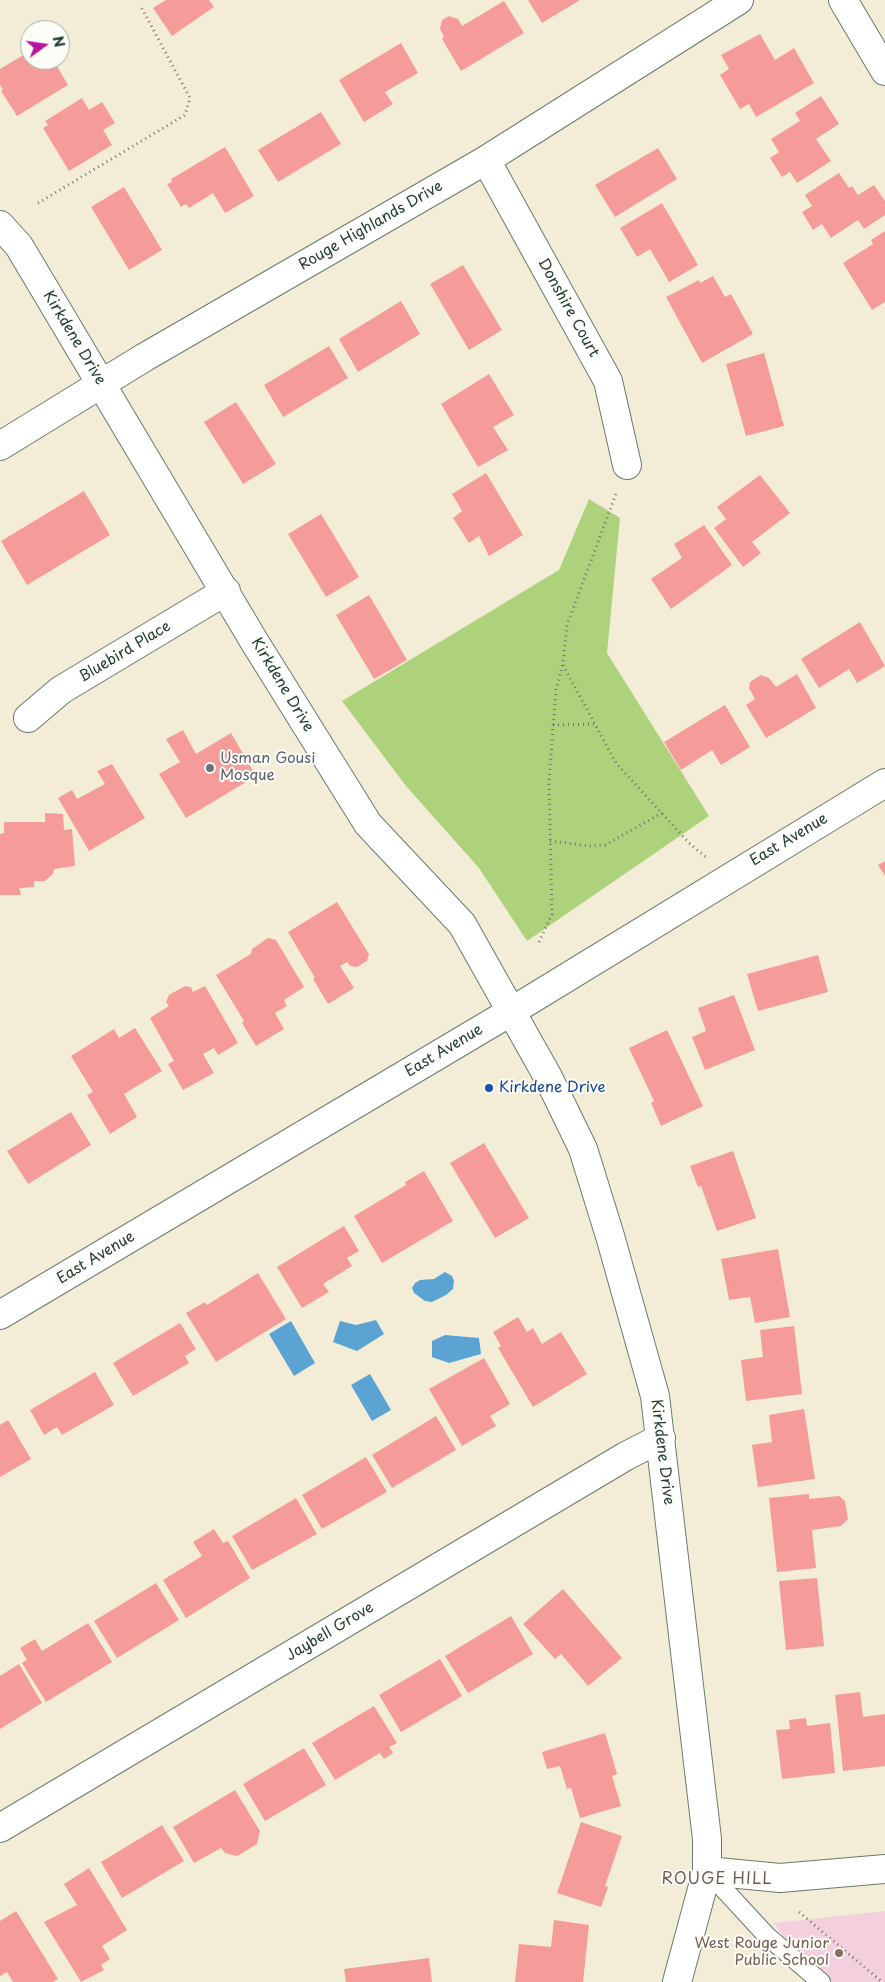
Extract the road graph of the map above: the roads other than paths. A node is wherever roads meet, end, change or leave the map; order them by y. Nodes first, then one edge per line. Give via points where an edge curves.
1 (739, 0) edge
2 (843, 0) edge
3 (885, 71) edge
4 (486, 160) junction
5 (0, 225) edge
6 (101, 385) junction
7 (0, 446) edge
8 (627, 464) road end
9 (226, 591) junction
10 (28, 718) dead end
11 (885, 783) edge
12 (512, 1011) junction
13 (0, 1315) edge
14 (661, 1438) junction
15 (0, 1828) edge
16 (885, 1869) edge
17 (707, 1871) junction
18 (676, 1982) edge
19 (821, 1982) edge

1 - 4 street, Rouge Highlands Drive
2 - 3 street
4 - 6 street, Rouge Highlands Drive
4 - 8 street, Donshire Court via 608,381
5 - 6 street, Kirkdene Drive via 19,246
6 - 7 street, Rouge Highlands Drive
6 - 9 street, Kirkdene Drive
9 - 10 street, Bluebird Place via 61,690
9 - 12 street, Kirkdene Drive via 368,824 462,924
11 - 12 street, East Avenue
12 - 13 street, East Avenue
12 - 14 street, Kirkdene Drive via 583,1150 655,1396
14 - 15 street, Jaybell Grove
14 - 17 street, Kirkdene Drive via 707,1839
16 - 17 street via 780,1878
17 - 18 street, Kirkdene Drive
17 - 19 lane via 767,1936

